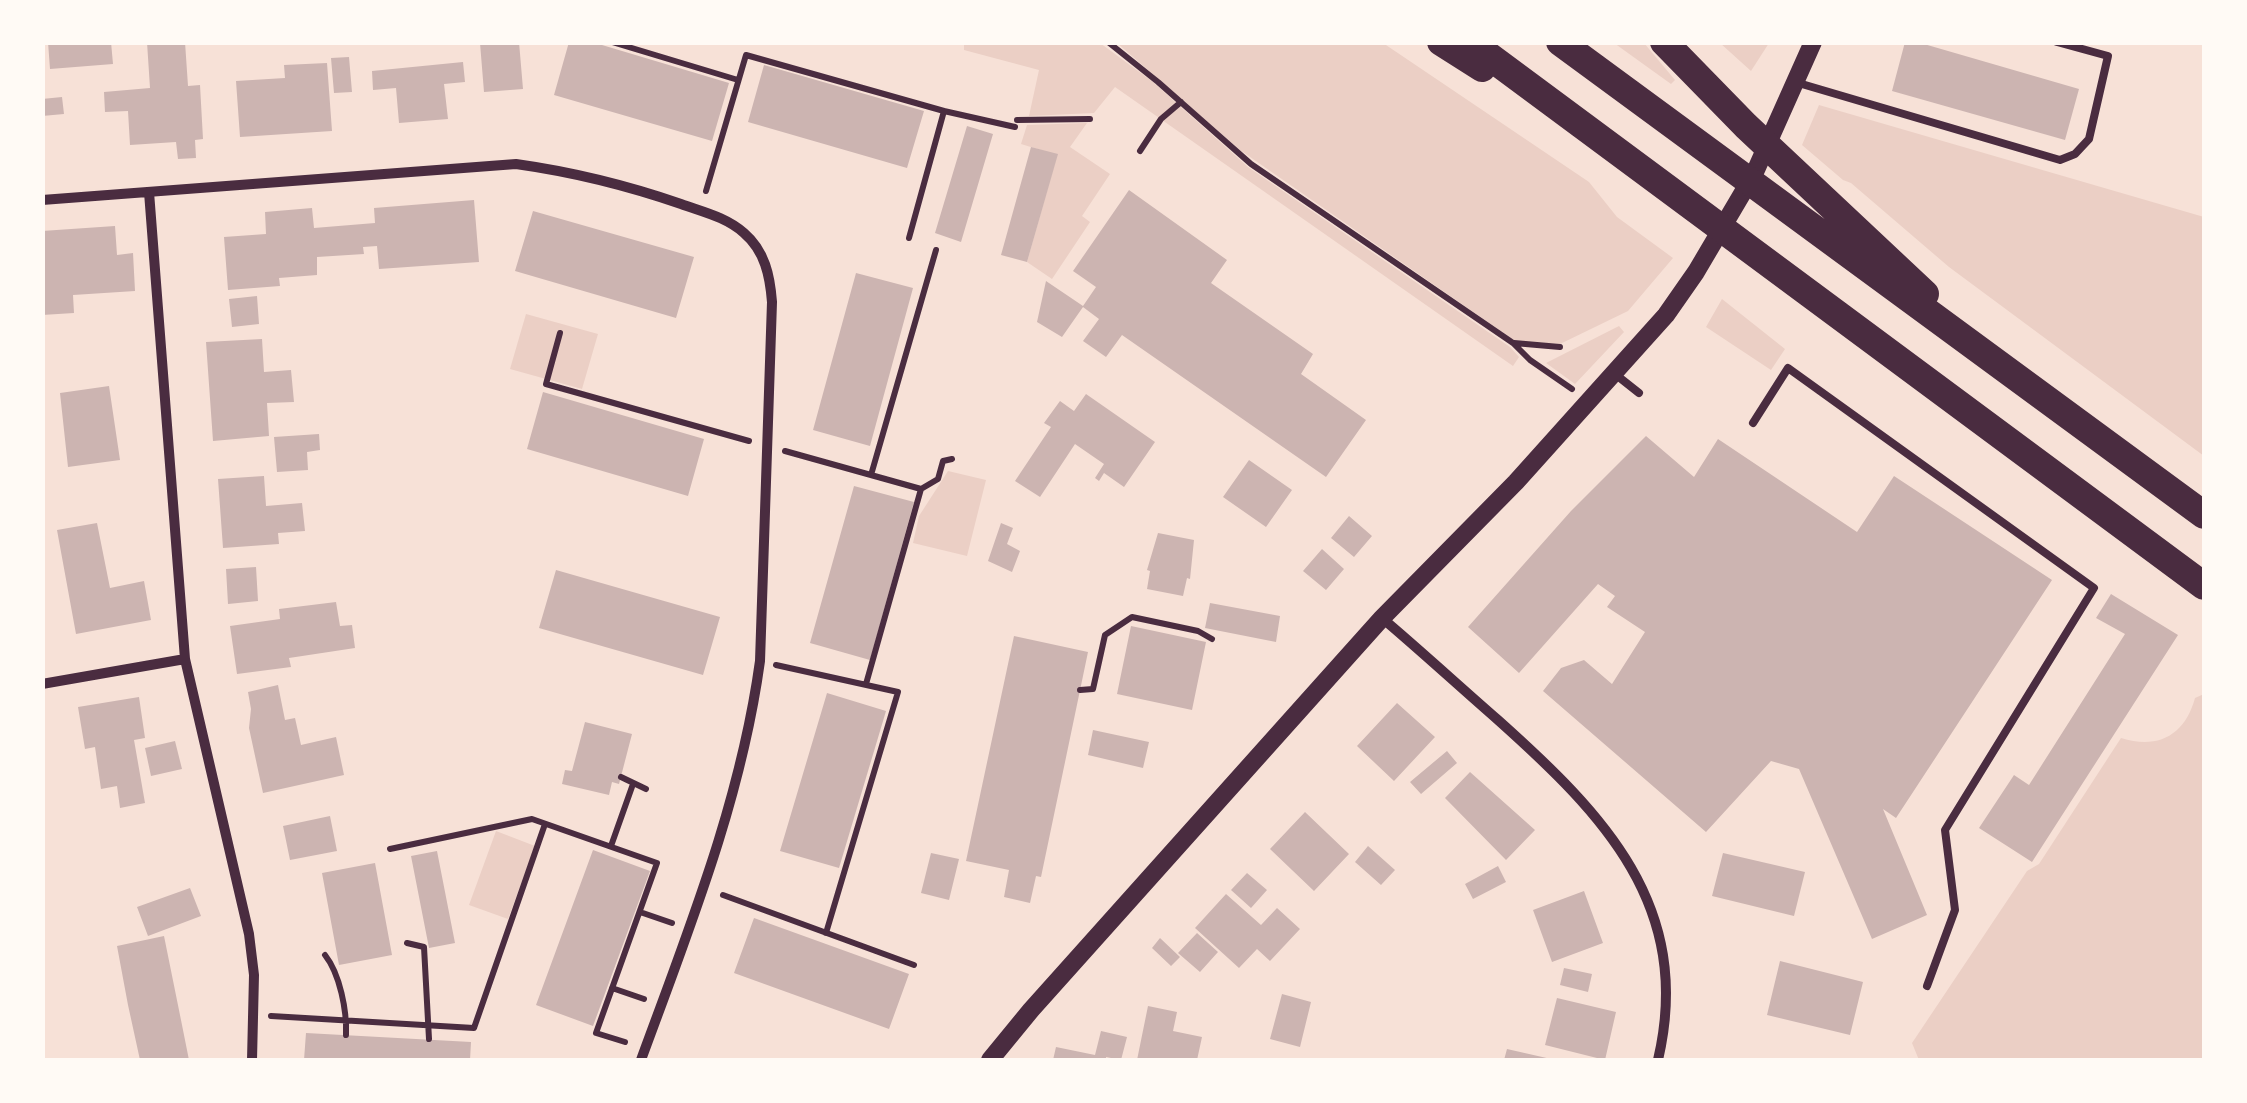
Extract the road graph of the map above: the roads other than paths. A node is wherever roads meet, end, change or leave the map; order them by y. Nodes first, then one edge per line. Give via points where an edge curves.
1 (1441, 42) edge
2 (1470, 42) edge
3 (1560, 42) edge
4 (1664, 42) edge
5 (1813, 42) edge
6 (2057, 42) edge
7 (1794, 82) junction
8 (1598, 137) junction
9 (149, 192) junction
10 (42, 200) edge
11 (2001, 368) junction
12 (1615, 374) junction
13 (1640, 392) dead end
14 (1753, 423) dead end
15 (2204, 515) edge
16 (2204, 586) edge
17 (1382, 618) junction
18 (185, 660) junction
19 (42, 684) edge
20 (1927, 986) dead end
21 (643, 1054) edge
22 (252, 1060) edge
23 (990, 1060) edge
24 (1658, 1060) edge

1 - 8 highway
2 - 8 highway
3 - 11 highway
4 - 11 highway
5 - 7 street
6 - 7 lane via 2108,56 2089,139 2060,160
7 - 12 street via 1755,172 1696,272
8 - 16 highway
9 - 10 street
9 - 18 street
9 - 21 street via 516,164 620,183 716,216 746,234 766,262 772,302 760,661 752,718 704,888
11 - 15 highway
12 - 13 lane
12 - 17 street
14 - 20 lane via 1788,368 2094,588 1944,830 1954,910
17 - 23 street
17 - 24 street via 1564,779 1618,842 1650,903 1666,971
18 - 19 street
18 - 22 street via 249,934

